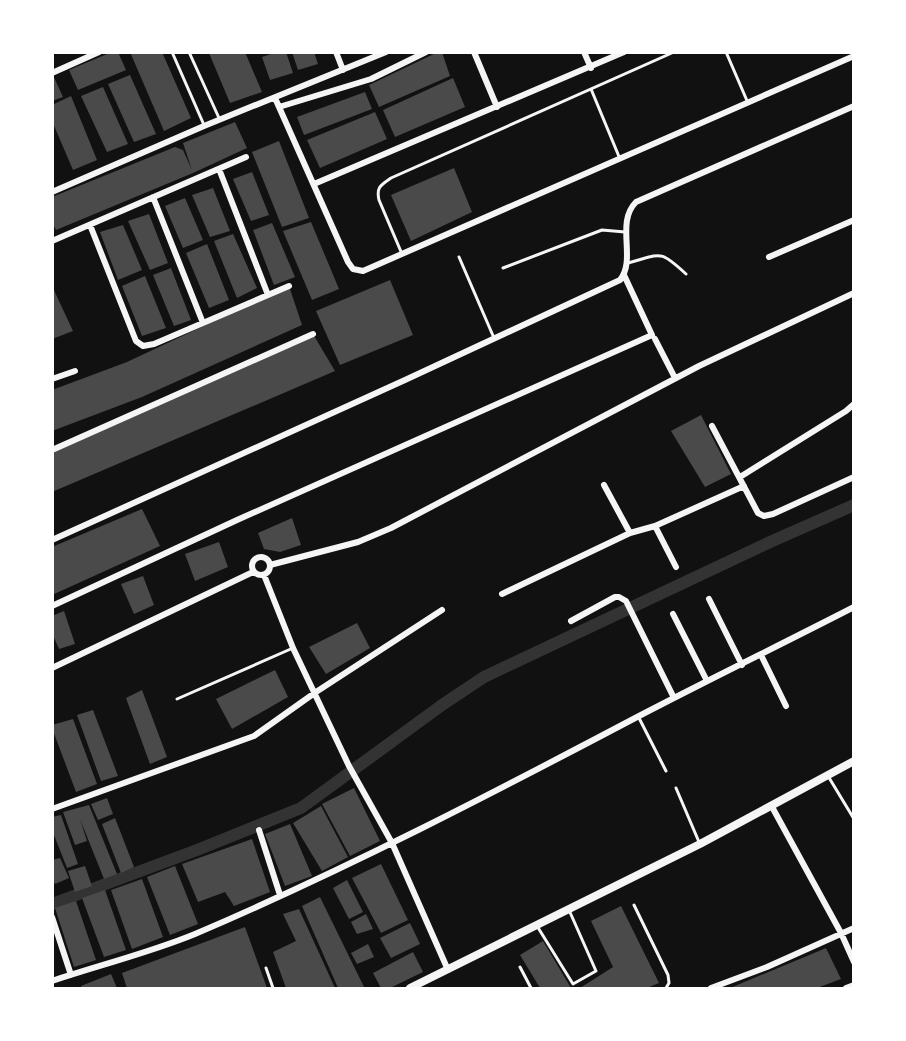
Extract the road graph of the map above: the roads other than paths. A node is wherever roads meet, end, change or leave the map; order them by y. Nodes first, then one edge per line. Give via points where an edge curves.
1 (99, 52) edge
2 (171, 52) edge
3 (189, 52) edge
4 (336, 52) edge
5 (386, 52) edge
6 (426, 52) edge
7 (474, 52) edge
8 (584, 52) edge
9 (624, 52) edge
10 (674, 52) edge
11 (726, 52) edge
12 (854, 56) edge
13 (591, 68) junction
14 (343, 70) junction
15 (52, 73) edge
16 (591, 89) junction
17 (275, 98) junction
18 (748, 103) junction
19 (854, 106) edge
20 (279, 107) junction
21 (497, 107) junction
22 (220, 120) junction
23 (204, 126) junction
24 (246, 157) dead end
25 (620, 159) junction
26 (219, 169) junction
27 (314, 184) junction
28 (52, 192) edge
29 (153, 197) junction
30 (854, 220) edge
31 (90, 225) junction
32 (625, 232) junction
33 (52, 241) edge
34 (402, 254) junction
35 (459, 257) dead end
36 (769, 257) dead end
37 (626, 264) junction
38 (503, 268) dead end
39 (686, 274) dead end
40 (624, 275) junction
41 (289, 286) dead end
42 (854, 293) edge
43 (268, 295) junction
44 (203, 323) junction
45 (313, 334) dead end
46 (494, 338) junction
47 (655, 339) dead end
48 (75, 371) dead end
49 (675, 378) junction
50 (52, 380) edge
51 (854, 405) edge
52 (712, 426) dead end
53 (52, 450) edge
54 (740, 477) junction
55 (854, 477) edge
56 (604, 485) dead end
57 (744, 486) junction
58 (655, 526) junction
59 (630, 533) junction
60 (52, 540) edge
61 (270, 565) junction
62 (676, 567) dead end
63 (253, 572) junction
64 (264, 575) junction
65 (502, 594) dead end
66 (709, 599) dead end
67 (52, 606) edge
68 (854, 607) edge
69 (442, 610) dead end
70 (673, 614) dead end
71 (572, 621) dead end
72 (293, 648) junction
73 (761, 655) junction
74 (742, 665) junction
75 (52, 668) edge
76 (707, 681) junction
77 (316, 692) junction
78 (674, 698) junction
79 (177, 699) dead end
80 (786, 706) dead end
81 (638, 716) junction
82 (854, 761) edge
83 (666, 771) dead end
84 (828, 775) junction
85 (676, 788) dead end
86 (771, 805) junction
87 (52, 809) edge
88 (854, 819) edge
89 (259, 830) dead end
90 (392, 843) junction
91 (700, 844) junction
92 (280, 896) junction
93 (634, 905) dead end
94 (568, 909) junction
95 (53, 919) edge
96 (536, 925) junction
97 (854, 928) edge
98 (841, 933) junction
99 (854, 962) edge
100 (520, 967) dead end
101 (266, 968) dead end
102 (448, 970) junction
103 (71, 975) junction
104 (52, 981) edge
105 (854, 985) edge
106 (273, 988) edge
107 (410, 988) edge
108 (531, 988) edge
109 (666, 988) edge
110 (711, 988) edge
111 (846, 988) edge

1 - 15 street
2 - 23 lane
3 - 22 lane
4 - 14 street
5 - 14 street
6 - 20 street via 371,79
7 - 21 street
8 - 13 street
9 - 13 street
10 - 16 lane
11 - 18 lane
12 - 18 street
13 - 21 street
14 - 17 street
16 - 25 lane
16 - 34 lane via 379,186 379,200
17 - 20 street
17 - 22 street
18 - 25 street
19 - 32 street via 636,202 630,208
20 - 27 street
21 - 27 street
22 - 23 street
23 - 28 street
24 - 26 street
25 - 34 street
26 - 29 street
26 - 43 street
27 - 34 street via 353,269 363,271
29 - 31 street
29 - 44 street
30 - 36 street
31 - 33 street
31 - 44 street via 136,341 143,346 154,345
32 - 37 street
32 - 38 lane via 602,230
35 - 46 lane
37 - 39 lane via 659,255
37 - 40 street
40 - 46 street
40 - 67 street via 652,335 237,519
41 - 43 street
42 - 49 street
43 - 44 street
45 - 53 street
46 - 60 street
47 - 49 street
48 - 50 street
49 - 61 street via 391,528 358,542
51 - 54 street
52 - 54 street
54 - 57 street
55 - 57 street via 764,516 758,513
56 - 59 street
57 - 58 street
58 - 59 street
58 - 62 street
59 - 65 street
61 - 63 street via 266,558 257,557 252,563
61 - 64 street
63 - 64 street
63 - 75 street
64 - 72 street
66 - 74 street
68 - 73 street
69 - 77 street
70 - 76 street
71 - 78 street via 615,597 626,602
72 - 77 street
72 - 79 lane
73 - 74 street
73 - 80 street
74 - 76 street
76 - 78 street
77 - 87 street via 254,736
77 - 90 street via 349,766
78 - 81 street
81 - 83 lane
81 - 90 street
82 - 84 street
84 - 86 street
84 - 88 lane
85 - 91 lane
86 - 91 street
86 - 98 street
89 - 92 street
90 - 92 street
90 - 102 street
91 - 94 street
92 - 103 street via 192,935
93 - 109 lane via 668,975
94 - 96 street
94 - 96 lane via 596,971 573,984
95 - 103 street
96 - 102 street
97 - 98 street
98 - 99 street
98 - 110 street
100 - 108 lane
101 - 106 lane
102 - 107 street
103 - 104 street
105 - 111 street

